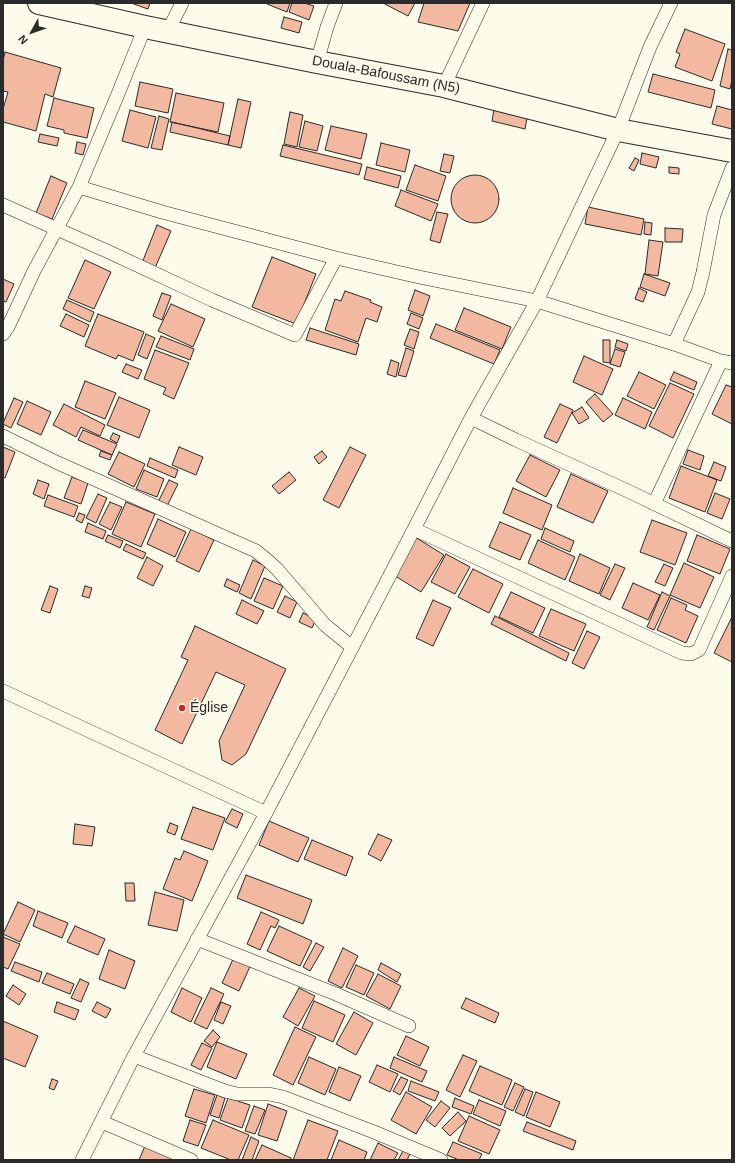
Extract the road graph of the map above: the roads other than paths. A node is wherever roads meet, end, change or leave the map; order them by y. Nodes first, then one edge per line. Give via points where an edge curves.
1 (39, 3) edge
2 (182, 3) edge
3 (336, 3) edge
4 (483, 3) edge
5 (671, 3) edge
6 (145, 26) junction
7 (168, 31) junction
8 (317, 62) junction
9 (444, 86) junction
10 (618, 130) junction
11 (732, 151) edge
12 (732, 168) edge
13 (79, 186) junction
14 (3, 205) edge
15 (57, 230) junction
16 (336, 258) junction
17 (537, 301) junction
18 (3, 334) edge
19 (674, 344) junction
20 (727, 362) edge
21 (471, 418) junction
22 (3, 436) edge
23 (654, 504) junction
24 (414, 529) junction
25 (732, 541) edge
26 (732, 576) edge
27 (352, 647) junction
28 (3, 691) edge
29 (266, 812) junction
30 (197, 939) junction
31 (409, 1026) dead end
32 (134, 1056) junction
33 (102, 1122) junction
34 (82, 1160) edge
35 (191, 1160) edge
36 (441, 1160) edge

1 - 6 highway, Douala-Bafoussam (N5)
2 - 7 street
3 - 8 street
4 - 9 street
5 - 10 street via 650,47
6 - 7 highway, Douala-Bafoussam (N5)
6 - 13 street
7 - 8 highway, Douala-Bafoussam (N5)
8 - 9 highway, Douala-Bafoussam (N5)
9 - 10 highway, Douala-Bafoussam (N5)
10 - 11 highway, Douala-Bafoussam (N5)
10 - 17 street
12 - 19 street via 714,215 698,292
13 - 15 street
13 - 16 street via 162,212
14 - 15 street
15 - 16 street via 212,300 295,334
15 - 18 street
16 - 17 street
17 - 19 street
17 - 21 street
19 - 20 street
20 - 23 street
21 - 23 street
21 - 24 street
22 - 27 street via 256,551 277,569 325,625
23 - 25 street
24 - 26 street via 682,653 691,654 699,650
24 - 27 street
27 - 29 street
28 - 29 street
29 - 30 street
30 - 31 street
30 - 32 street
32 - 33 street
32 - 36 street via 225,1091 284,1097
33 - 34 street
33 - 35 street

